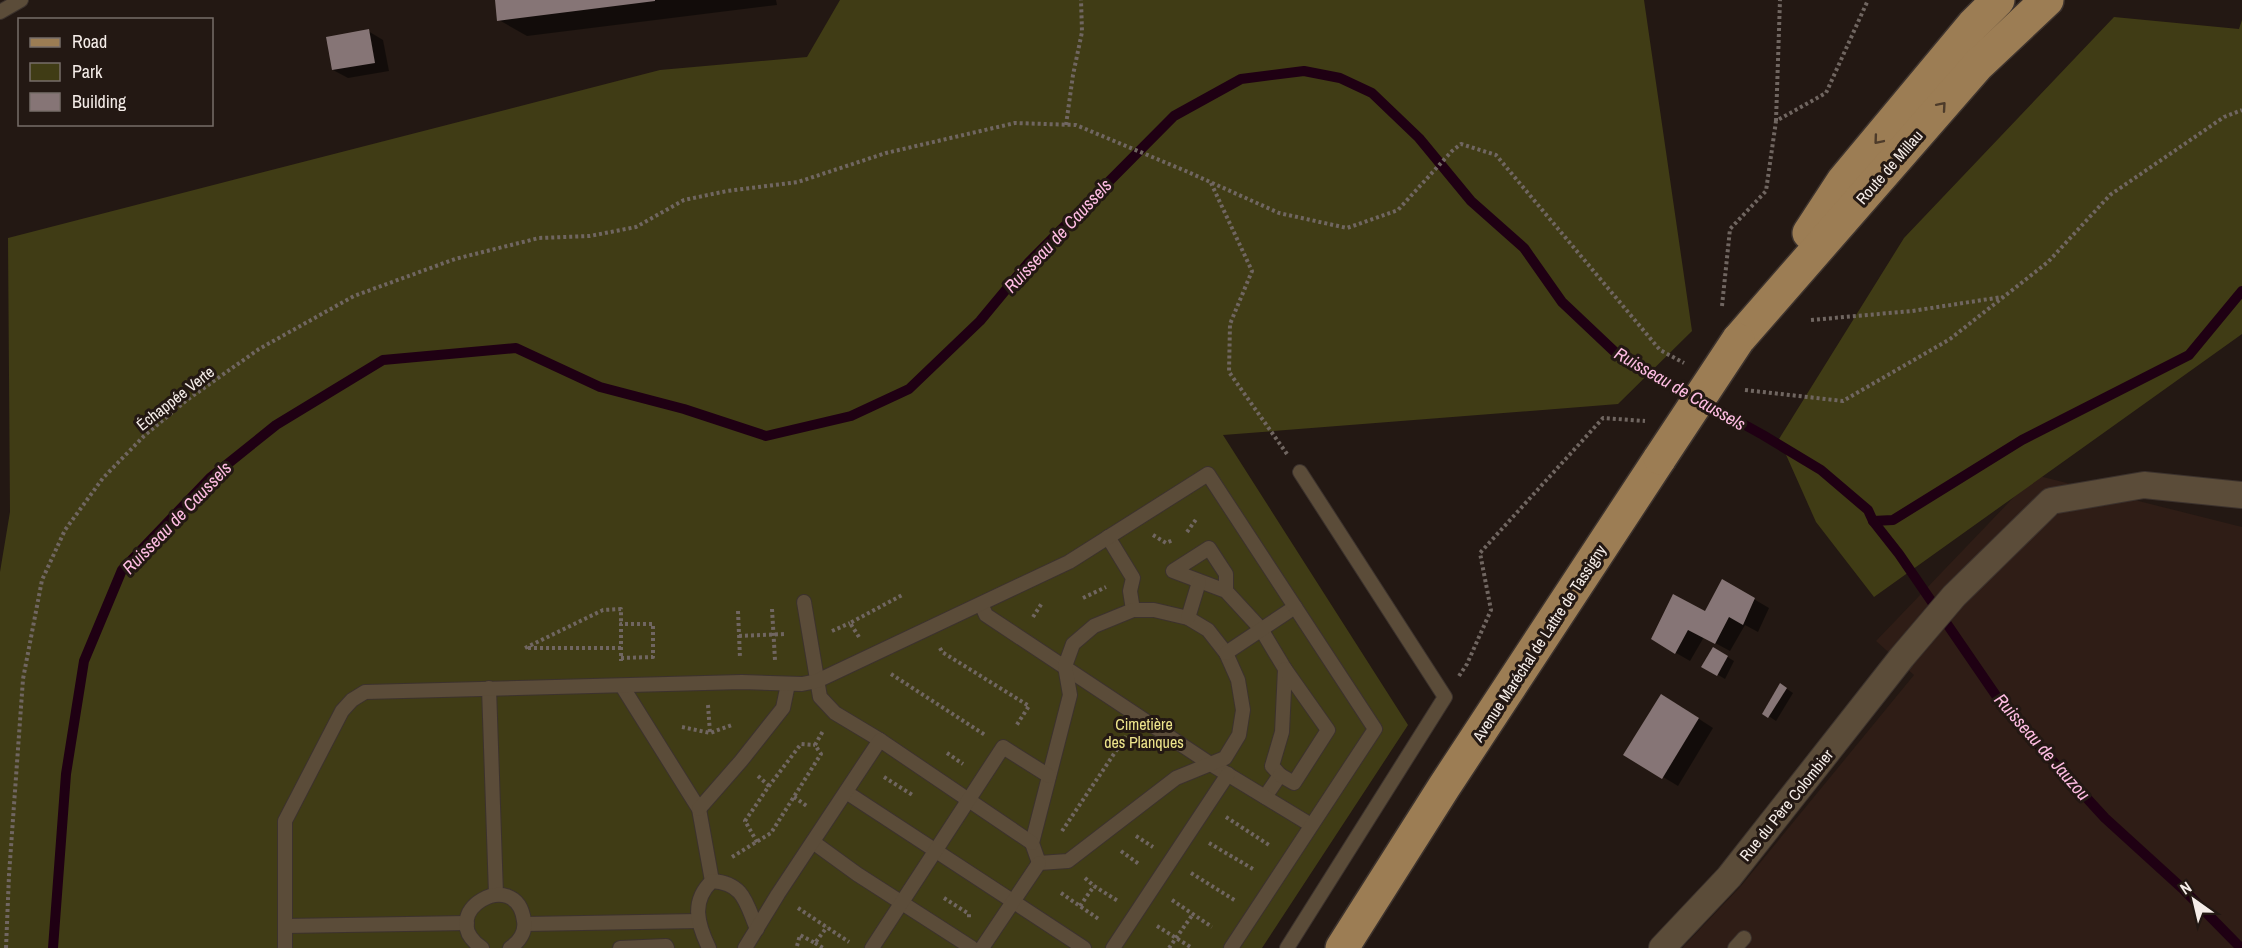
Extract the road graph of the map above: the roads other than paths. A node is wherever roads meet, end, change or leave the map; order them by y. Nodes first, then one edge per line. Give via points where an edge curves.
1 (21, 0) edge
2 (1998, 0) edge
3 (2047, 0) edge
4 (0, 12) edge
5 (1738, 340) junction
6 (1300, 472) road end
7 (2242, 495) edge
8 (1108, 537) junction
9 (1199, 582) junction
10 (1226, 591) junction
11 (804, 602) dead end
12 (981, 604) junction
13 (1295, 607) junction
14 (1133, 610) junction
15 (1188, 618) junction
16 (1261, 629) junction
17 (1226, 653) junction
18 (1065, 666) junction
19 (1285, 669) junction
20 (817, 681) junction
21 (788, 684) junction
22 (622, 686) junction
23 (489, 688) junction
24 (880, 740) junction
25 (1209, 763) junction
26 (1228, 774) junction
27 (1280, 775) junction
28 (1049, 776) junction
29 (846, 792) junction
30 (1265, 797) junction
31 (969, 801) junction
32 (699, 809) junction
33 (1311, 825) junction
34 (813, 842) junction
35 (1032, 843) junction
36 (936, 851) junction
37 (1039, 863) junction
38 (712, 875) junction
39 (496, 894) junction
40 (1013, 902) junction
41 (902, 903) junction
42 (699, 921) junction
43 (466, 923) junction
44 (525, 924) junction
45 (285, 926) junction
46 (752, 942) edge
47 (285, 948) edge
48 (482, 948) edge
49 (510, 948) edge
50 (620, 948) edge
51 (667, 948) edge
52 (709, 948) edge
53 (872, 948) edge
54 (972, 948) edge
55 (982, 948) edge
56 (1084, 948) edge
57 (1113, 948) edge
58 (1231, 948) edge
59 (1287, 948) edge
60 (1342, 948) edge
61 (1662, 948) edge

1 - 4 lane
2 -> 5 main road via 1843,182
5 -> 3 main road, Route de Millau via 1978,65
5 - 60 main road, Avenue Maréchal de Lattre de Tassigny, bridge
6 - 59 lane via 1445,697
7 - 61 street, Rue du Père Colombier via 2144,485 2051,501 1954,596 1729,877
8 - 12 lane via 1069,562
8 - 13 lane via 1208,474
8 - 14 lane via 1133,578
9 - 10 lane
9 - 10 lane via 1173,571 1209,548 1226,574
9 - 15 lane
10 - 16 lane
11 - 20 lane
12 - 18 lane via 986,615
12 - 20 lane
13 - 16 lane
13 - 33 lane via 1375,729
14 - 15 lane via 1154,610
14 - 18 lane via 1094,626 1073,644
15 - 17 lane via 1208,630
16 - 17 lane
16 - 19 lane
17 - 25 lane via 1238,680 1243,710 1239,735 1225,758
18 - 25 lane
18 - 28 lane via 1070,695
19 - 27 lane via 1282,732 1272,766
19 - 27 lane via 1328,730 1294,783
20 - 21 lane
20 - 24 lane via 820,697 835,713
21 - 22 lane
21 - 32 lane via 783,708
22 - 23 lane
22 - 32 lane
23 - 39 lane
23 - 45 lane via 365,692 342,711 285,821
24 - 29 lane
24 - 31 lane
25 - 26 lane
25 - 37 lane via 1176,778 1068,861
26 - 30 lane
26 - 57 lane
27 - 30 lane
28 - 31 lane via 1003,747
28 - 35 lane
29 - 34 lane
29 - 36 lane
30 - 33 lane
31 - 35 lane
31 - 36 lane
32 - 38 lane
33 - 58 lane
34 - 41 lane
34 - 46 lane
35 - 37 lane
36 - 40 lane
36 - 41 lane
37 - 40 lane
38 - 42 lane via 697,903
38 - 46 lane via 736,886 746,903
39 - 43 lane via 475,903
39 - 44 lane via 516,903
40 - 55 lane
40 - 56 lane
41 - 53 lane
41 - 54 lane
42 - 44 lane
42 - 52 lane
43 - 45 lane
43 - 48 lane via 474,943
44 - 49 lane via 522,935
45 - 47 lane
50 - 51 lane

